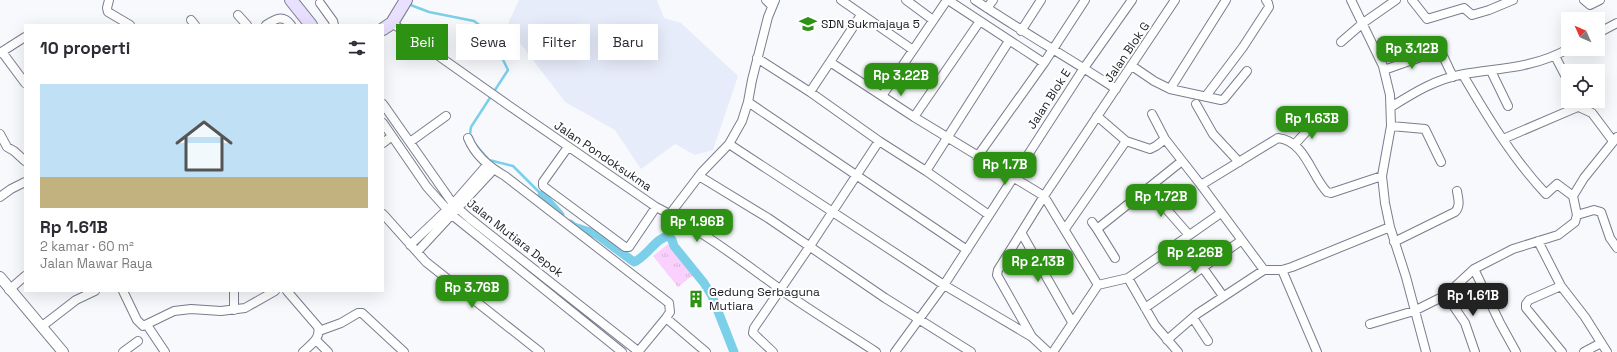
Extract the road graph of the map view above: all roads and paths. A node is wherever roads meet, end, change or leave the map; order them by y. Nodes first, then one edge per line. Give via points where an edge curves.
1 (109, 0) edge
2 (291, 0) edge
3 (841, 0) edge
4 (906, 0) edge
5 (948, 0) edge
6 (975, 0) edge
7 (992, 0) edge
8 (1041, 0) edge
9 (1085, 0) edge
10 (1132, 0) edge
11 (1176, 0) edge
12 (1226, 0) edge
13 (1266, 0) edge
14 (1351, 0) edge
15 (1396, 0) edge
16 (1412, 0) edge
17 (1513, 0) edge
18 (1584, 0) edge
19 (1600, 0) edge
20 (771, 2) edge
21 (320, 3) dead end
22 (404, 4) edge
23 (987, 8) junction
24 (238, 15) dead end
25 (861, 15) junction
26 (933, 20) junction
27 (980, 21) junction
28 (1363, 23) junction
29 (1617, 23) edge
30 (128, 24) edge
31 (246, 24) edge
32 (268, 24) edge
33 (290, 24) edge
34 (310, 24) edge
35 (334, 24) edge
36 (388, 26) edge
37 (1605, 29) edge
38 (1021, 31) junction
39 (24, 38) edge
40 (1009, 41) junction
41 (1341, 42) dead end
42 (1052, 49) junction
43 (913, 50) junction
44 (1, 52) edge
45 (1561, 53) edge
46 (1555, 56) junction
47 (757, 58) junction
48 (830, 62) junction
49 (1044, 63) junction
50 (1132, 66) junction
51 (1084, 68) junction
52 (1561, 68) edge
53 (1384, 70) junction
54 (1247, 71) dead end
55 (1491, 71) junction
56 (1463, 75) junction
57 (1453, 77) junction
58 (24, 82) edge
59 (1116, 89) junction
60 (1170, 89) junction
61 (810, 92) junction
62 (882, 96) junction
63 (1206, 96) junction
64 (748, 102) junction
65 (1196, 104) dead end
66 (384, 105) edge
67 (1508, 106) dead end
68 (1391, 107) junction
69 (1570, 108) edge
70 (1582, 108) edge
71 (1152, 114) dead end
72 (446, 116) dead end
73 (1097, 116) junction
74 (914, 118) junction
75 (1315, 122) dead end
76 (384, 124) edge
77 (1391, 126) junction
78 (0, 134) edge
79 (392, 136) junction
80 (468, 138) dead end
81 (947, 138) junction
82 (1165, 139) junction
83 (1503, 139) junction
84 (1615, 139) edge
85 (879, 141) junction
86 (1126, 141) junction
87 (384, 142) edge
88 (410, 142) junction
89 (729, 144) junction
90 (1295, 144) junction
91 (568, 147) junction
92 (977, 157) junction
93 (24, 160) edge
94 (1182, 161) junction
95 (1239, 162) junction
96 (1441, 162) dead end
97 (490, 168) junction
98 (926, 171) junction
99 (858, 175) junction
100 (699, 176) junction
101 (1382, 176) junction
102 (1012, 178) junction
103 (24, 182) edge
104 (1201, 185) junction
105 (1148, 188) junction
106 (1457, 191) dead end
107 (1044, 196) junction
108 (1573, 196) junction
109 (0, 197) edge
110 (456, 206) junction
111 (656, 207) junction
112 (449, 212) junction
113 (833, 212) junction
114 (1221, 213) junction
115 (670, 214) junction
116 (384, 215) edge
117 (989, 215) junction
118 (1577, 216) junction
119 (1390, 227) junction
120 (1065, 229) junction
121 (1022, 234) junction
122 (1186, 238) junction
123 (1242, 240) junction
124 (1538, 241) junction
125 (1394, 242) junction
126 (410, 245) junction
127 (810, 246) junction
128 (1617, 248) edge
129 (967, 250) junction
130 (418, 252) junction
131 (1115, 258) dead end
132 (1203, 267) junction
133 (1474, 269) junction
134 (1264, 270) junction
135 (1282, 270) junction
136 (0, 277) edge
137 (24, 277) edge
138 (1128, 278) junction
139 (944, 285) junction
140 (1098, 285) junction
141 (1561, 286) junction
142 (780, 289) junction
143 (9, 290) junction
144 (93, 292) edge
145 (123, 292) edge
146 (234, 292) edge
147 (273, 292) edge
148 (288, 292) edge
149 (1446, 295) junction
150 (1223, 296) junction
151 (1145, 308) junction
152 (234, 310) junction
153 (1414, 311) junction
154 (666, 318) junction
155 (1193, 318) junction
156 (919, 320) junction
157 (1072, 322) junction
158 (1370, 324) dead end
159 (147, 325) junction
160 (41, 327) junction
161 (319, 331) junction
162 (1032, 337) junction
163 (316, 340) junction
164 (1167, 340) junction
165 (138, 341) dead end
166 (1208, 341) dead end
167 (1601, 343) junction
168 (63, 352) edge
169 (123, 352) edge
170 (165, 352) edge
171 (303, 352) edge
172 (328, 352) edge
173 (404, 352) edge
174 (540, 352) edge
175 (622, 352) edge
176 (638, 352) edge
177 (706, 352) edge
178 (773, 352) edge
179 (876, 352) edge
180 (896, 352) edge
181 (971, 352) edge
182 (1048, 352) edge
183 (1053, 352) edge
184 (1178, 352) edge
185 (1317, 352) edge
186 (1426, 352) edge
187 (1474, 352) edge
188 (1516, 352) edge
189 (1562, 352) edge
190 (1584, 352) edge
191 (1607, 352) edge

1 - 30 street via 108,12
2 - 34 main road
3 - 25 street
4 - 26 street
5 - 26 street
5 - 27 street
6 - 23 street
7 - 23 street
8 - 38 street
9 - 42 street
10 - 51 street, Jalan Blok E
11 - 50 street, Jalan Blok G
12 - 60 street
13 - 63 street via 1269,7
14 - 28 street
15 - 28 street
16 - 17 street via 1427,19 1464,8 1472,15 1479,14
18 - 19 street via 1590,5
20 - 47 street
21 - 35 street
22 - 36 main road
23 - 38 street
24 - 31 street
25 - 43 street
25 - 48 street
26 - 43 street
27 - 40 street
27 - 74 street
28 - 41 street
28 - 53 street
29 - 37 street
32 - 33 street via 281,18
36 - 91 street, Jalan Pondoksukma
38 - 42 street
39 - 44 street
40 - 49 street
40 - 81 street
42 - 49 street
42 - 51 street
43 - 62 street
44 - 58 street
45 - 46 street
46 - 52 street
46 - 55 street via 1536,63
47 - 61 street
47 - 64 street
48 - 61 street
48 - 62 street
49 - 92 street
50 - 59 street, Jalan Blok G
50 - 60 street
51 - 59 street
51 - 102 street, Jalan Blok E
53 - 57 street via 1438,50
53 - 68 street
54 - 63 street via 1222,100
55 - 56 street
55 - 67 street
56 - 57 street
56 - 83 street
57 - 68 street via 1425,86
59 - 73 street, Jalan Blok G
60 - 63 street
61 - 85 street
62 - 74 street
64 - 89 street via 742,121
64 - 99 street
65 - 95 street via 1213,134
66 - 88 street, Jalan Mutiara Depok
68 - 77 street
69 - 83 street
70 - 84 street via 1592,113
71 - 82 street
72 - 88 street
73 - 86 street
73 - 107 street, Jalan Blok G
74 - 81 street
75 - 90 street
76 - 79 street, Jalan Mutiara Depok
77 - 96 street via 1425,129
77 - 101 street
78 - 93 street via 7,147
79 - 87 street
79 - 112 street, Jalan Mutiara Depok via 427,187
80 - 97 street via 472,148
81 - 92 street
81 - 98 street
82 - 86 street via 1150,149
82 - 94 street
83 - 108 street via 1546,194 1557,184
84 - 108 street
85 - 98 street
85 - 99 street
86 - 120 street
88 - 110 street, Jalan Mutiara Depok
89 - 100 street
89 - 113 street
90 - 95 street via 1278,138
90 - 101 street via 1328,192
91 - 111 street, Jalan Pondoksukma
91 - 111 street via 543,182 543,186 625,247 630,247
92 - 102 street
94 - 104 street
94 - 105 street
95 - 104 street
97 - 110 street
97 - 154 street via 505,176 669,303 670,312
98 - 117 street
99 - 113 street
99 - 129 street
100 - 115 street
100 - 127 street
101 - 119 street
102 - 107 street
102 - 117 street, Jalan Blok E
103 - 109 street
104 - 114 street
105 - 122 street
105 - 131 street via 1094,225
106 - 125 street via 1459,205 1455,212
107 - 120 street
107 - 121 street, Jalan Blok G
108 - 118 street
110 - 112 street
110 - 176 street, Jalan Mutiara Depok
111 - 115 street, Jalan Pondoksukma
112 - 126 street
112 - 130 street
112 - 175 street, Jalan Mutiara Depok
113 - 127 street
113 - 139 street
114 - 122 street
114 - 123 street
115 - 142 street, Jalan Pondoksukma
116 - 126 street
117 - 129 street, Jalan Blok E
118 - 124 street via 1575,222 1558,235
118 - 128 street via 1594,210 1601,212 1610,238
119 - 125 street
119 - 135 street
120 - 140 street
121 - 157 street
121 - 162 street, Jalan Blok G via 997,275
122 - 132 street
122 - 138 street
123 - 132 street
123 - 134 street
124 - 133 street via 1513,249
124 - 141 street
125 - 153 street
126 - 130 street
127 - 142 street
127 - 156 street
129 - 139 street, Jalan Blok E
130 - 174 street via 426,262
132 - 150 street
132 - 151 street
133 - 149 street
133 - 188 street
134 - 135 street
134 - 150 street
135 - 185 street
136 - 143 street
137 - 143 street
138 - 140 street
138 - 151 street
139 - 156 street, Jalan Blok E
139 - 162 street
140 - 157 street
141 - 167 street
141 - 189 street via 1529,300 1526,308
142 - 178 street via 753,330
142 - 179 street, Jalan Pondoksukma
143 - 160 street
144 - 160 street via 76,300
145 - 159 street via 137,320 144,326
146 - 152 street
147 - 152 street via 252,305
148 - 161 street
149 - 153 street
149 - 187 street via 1463,319
150 - 155 street
151 - 164 street
152 - 159 street via 174,311
153 - 158 street
153 - 186 street
154 - 176 street
154 - 177 street
155 - 164 street
155 - 166 street
156 - 180 street, Jalan Blok E
156 - 181 street
157 - 183 street
159 - 170 street
160 - 168 street
161 - 163 street
161 - 173 street via 362,313
162 - 182 street
163 - 171 street
163 - 172 street
164 - 184 street
165 - 169 street
167 - 190 street
167 - 191 street

